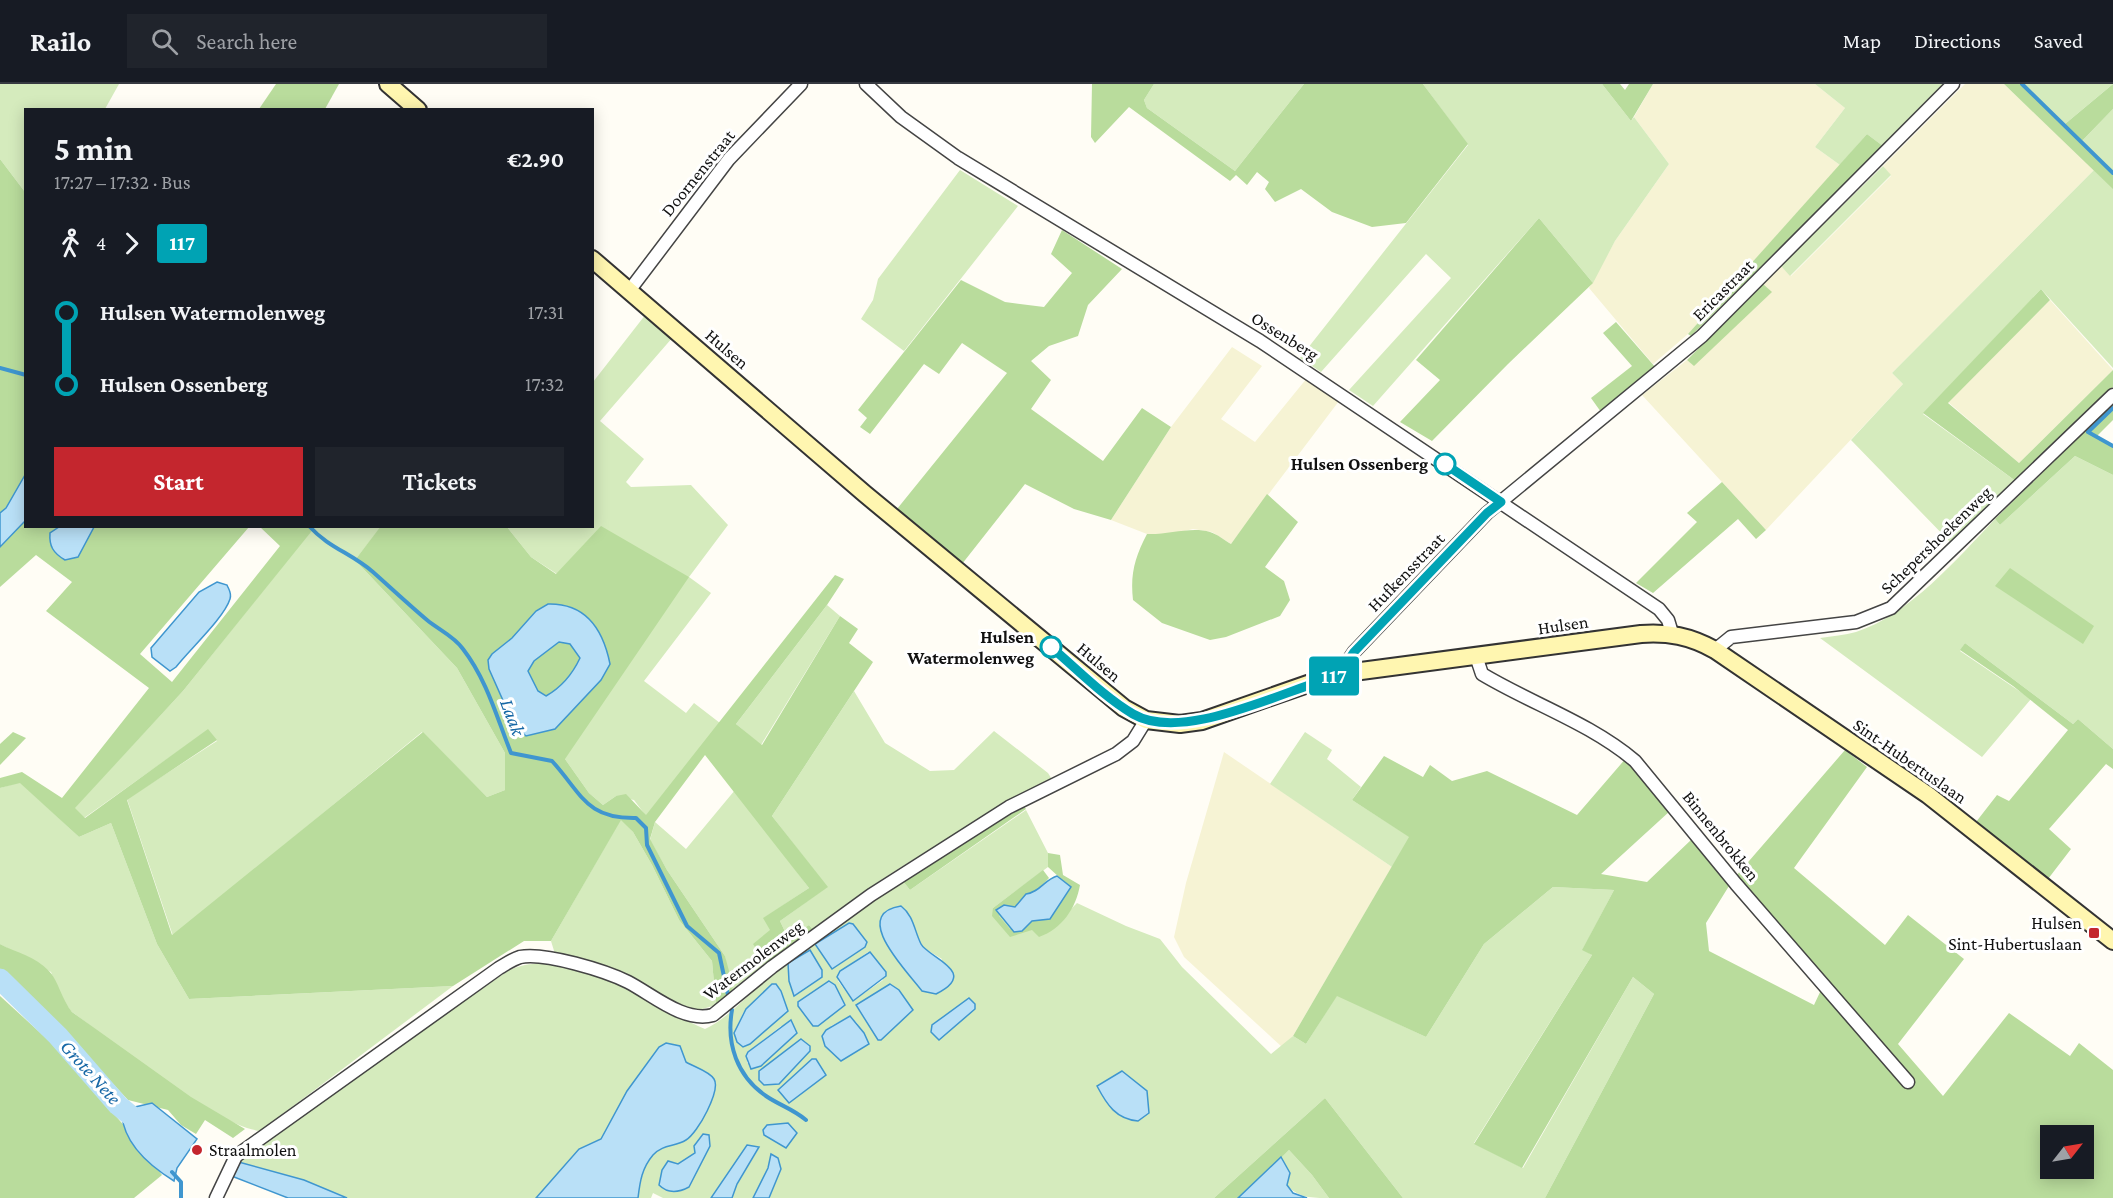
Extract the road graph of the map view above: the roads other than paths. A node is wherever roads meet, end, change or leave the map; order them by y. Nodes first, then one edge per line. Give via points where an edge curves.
1 (388, 84) edge
2 (801, 84) edge
3 (866, 84) edge
4 (1953, 84) edge
5 (416, 108) edge
6 (594, 261) edge
7 (630, 291) junction
8 (2113, 394) edge
9 (1501, 502) junction
10 (1672, 633) junction
11 (1715, 650) junction
12 (1476, 656) junction
13 (1349, 673) junction
14 (1146, 720) junction
15 (2113, 941) edge
16 (1908, 1082) dead end
17 (216, 1198) edge

1 - 5 street
2 - 7 street, Doornenstraat via 729,159
3 - 9 street, Ossenberg via 901,117 958,158 1269,347
4 - 9 street, Ericastraat via 1702,336
6 - 7 street, Hulsen
7 - 14 street, Hulsen via 865,494 1124,708
8 - 11 street, Schepershoekenweg via 1891,608 1856,622 1731,638
9 - 10 street, Ossenberg via 1659,609
9 - 13 street, Hufkensstraat via 1354,652
10 - 11 street, Sint-Hubertuslaan
10 - 12 street, Hulsen
11 - 15 street, Sint-Hubertuslaan via 1928,795
12 - 13 street, Hulsen
12 - 16 street, Binnenbrokken via 1482,674 1573,721 1635,760
13 - 14 street, Hulsen via 1202,721 1180,724
14 - 17 street, Watermolenweg via 1133,741 1116,754 1009,807 959,837 871,895 713,1015 690,1016 626,981 559,959 518,957 233,1159

